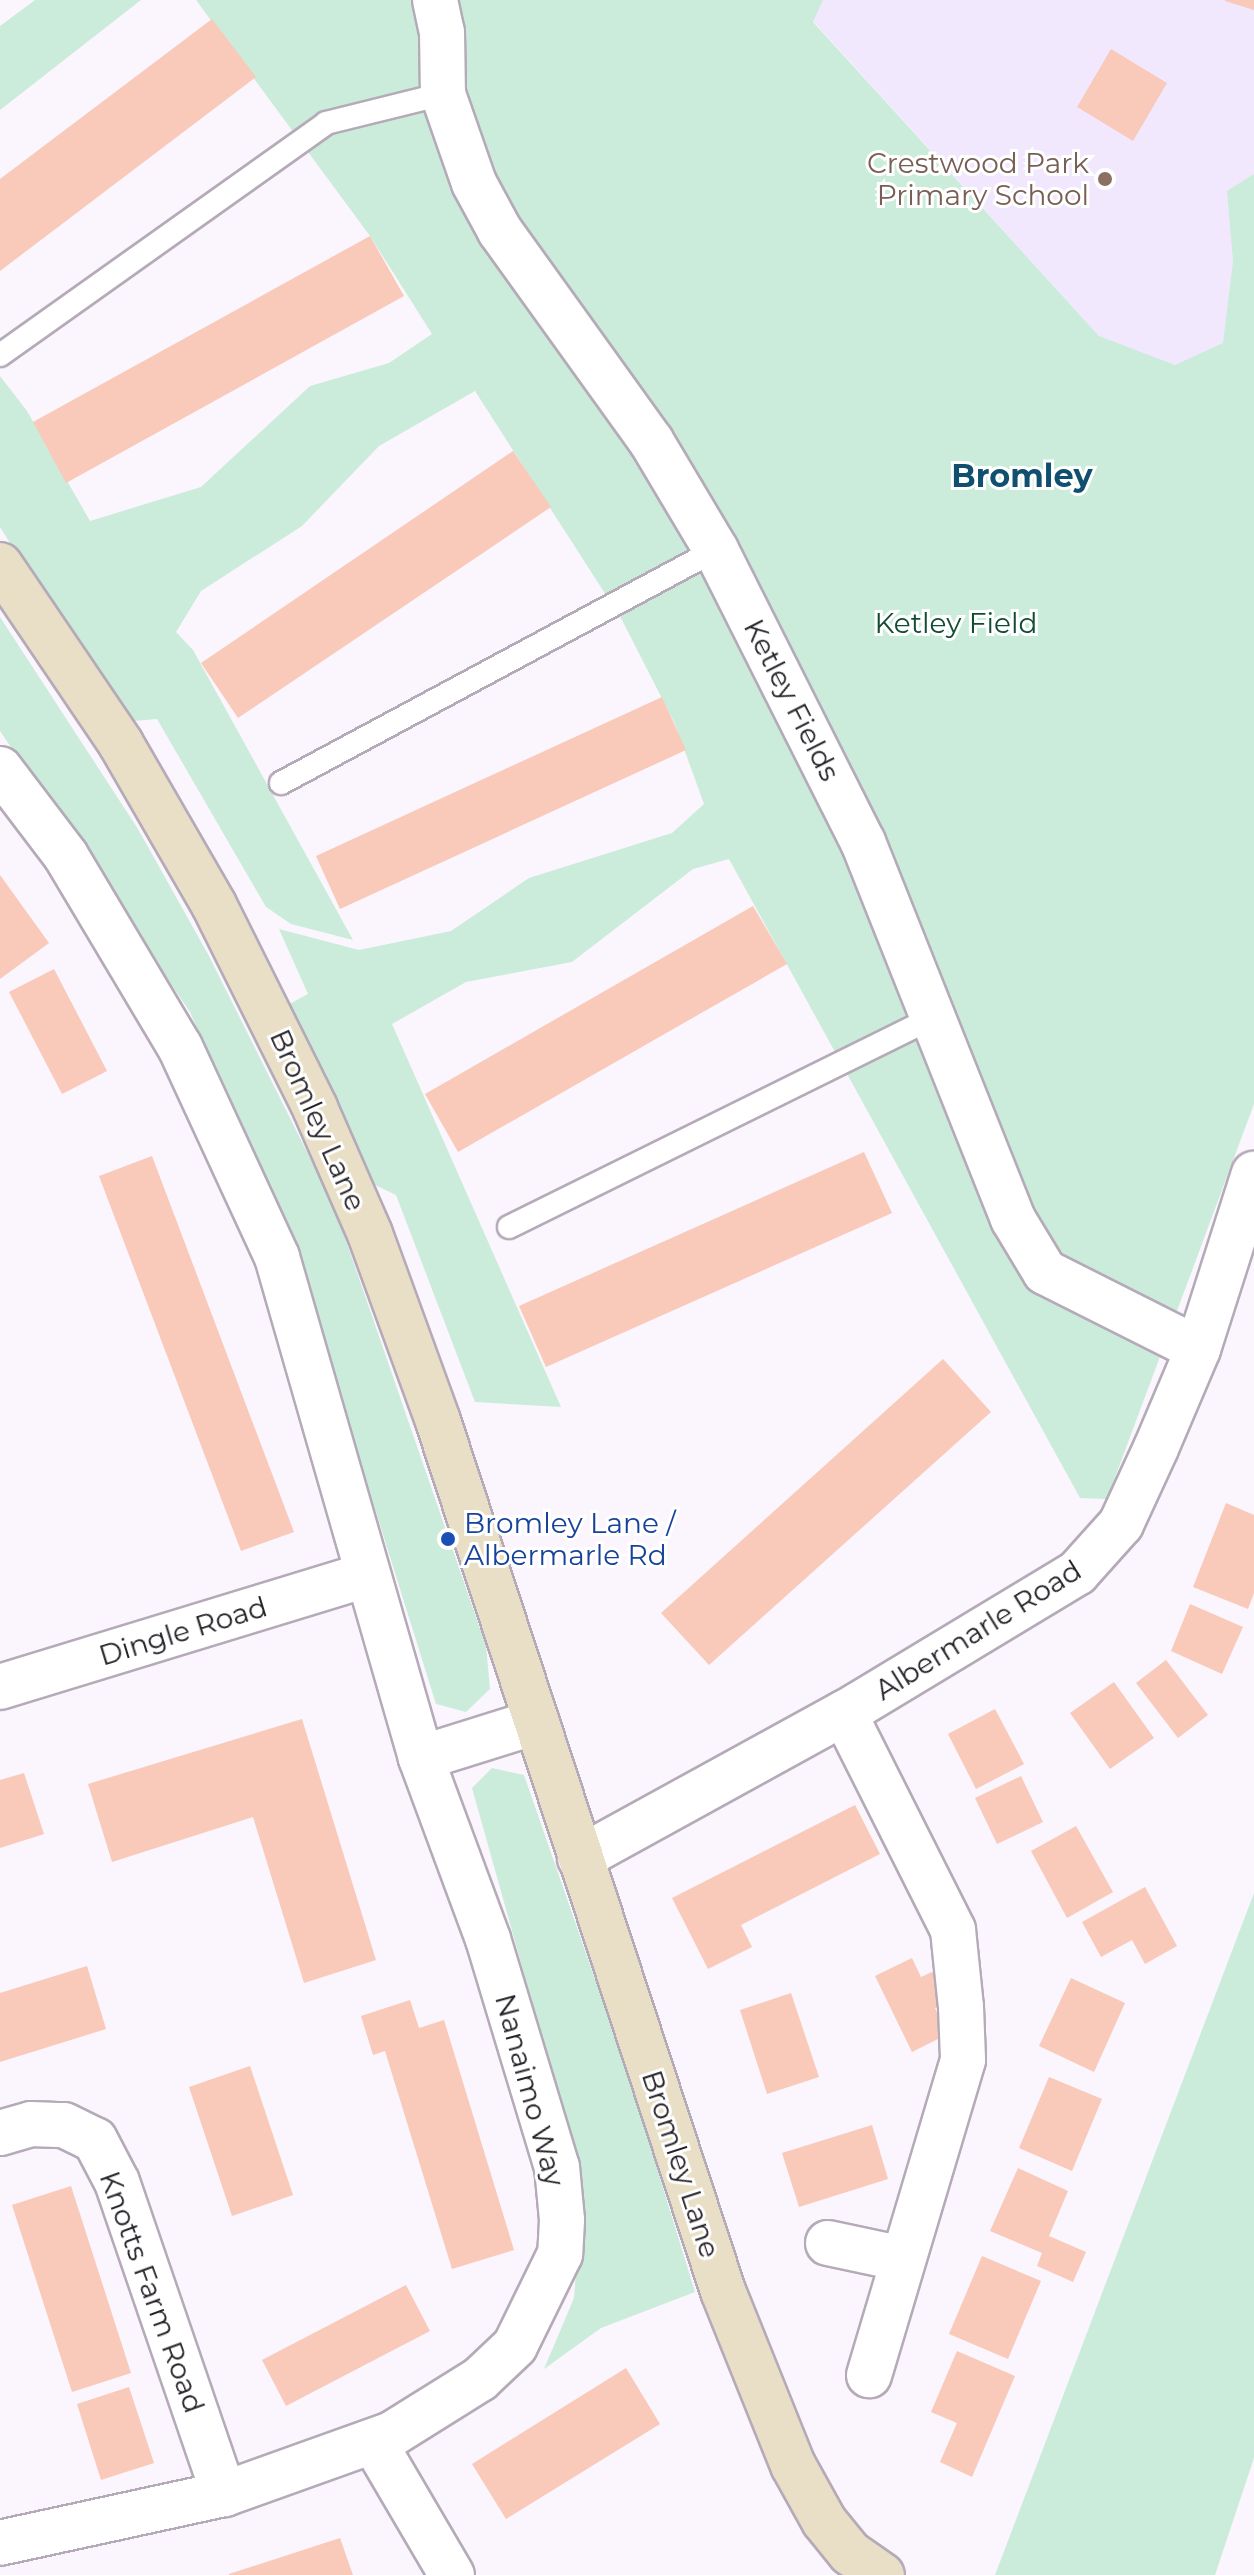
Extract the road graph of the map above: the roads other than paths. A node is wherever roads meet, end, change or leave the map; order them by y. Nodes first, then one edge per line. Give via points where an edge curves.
1 (435, 0) edge
2 (443, 94) junction
3 (0, 355) edge
4 (716, 550) junction
5 (0, 565) edge
6 (0, 769) edge
7 (281, 783) dead end
8 (934, 1017) junction
9 (1254, 1174) edge
10 (509, 1227) dead end
11 (1198, 1349) junction
12 (367, 1575) junction
13 (0, 1687) edge
14 (844, 1713) junction
15 (536, 1722) junction
16 (421, 1758) junction
17 (580, 1858) junction
18 (0, 2133) edge
19 (828, 2243) dead end
20 (903, 2259) junction
21 (869, 2375) dead end
22 (375, 2444) junction
23 (224, 2494) junction
24 (0, 2543) edge
25 (452, 2575) edge
26 (882, 2575) edge

1 - 2 street, Ketley Fields via 442,32
2 - 3 lane via 326,123
2 - 4 street, Ketley Fields via 474,183 500,231 651,441
4 - 7 lane
4 - 8 street, Ketley Fields via 863,842
5 - 15 street, Bromley Lane via 121,744 214,905 315,1108 370,1234 438,1421
6 - 12 street via 66,856 180,1047 277,1257
8 - 10 lane
8 - 11 street, Ketley Fields via 1013,1219 1045,1272
9 - 11 street, Albermarle Road
11 - 14 street, Albermarle Road via 1121,1524 1077,1573
12 - 13 street, Dingle Road
12 - 16 street
14 - 17 street, Albermarle Road
14 - 20 street via 953,1930 963,2060
15 - 16 street
15 - 17 street, Bromley Lane
16 - 22 street, Nanaimo Way via 488,1939 557,2167 560,2254 515,2346 480,2379
17 - 26 street, Bromley Lane via 723,2291 793,2465 824,2521 850,2553
18 - 23 street, Knotts Farm Road via 31,2124 64,2125 95,2140 117,2182
19 - 20 street
20 - 21 street
22 - 23 street, Nanaimo Way
22 - 25 street
23 - 24 street, Nanaimo Way

